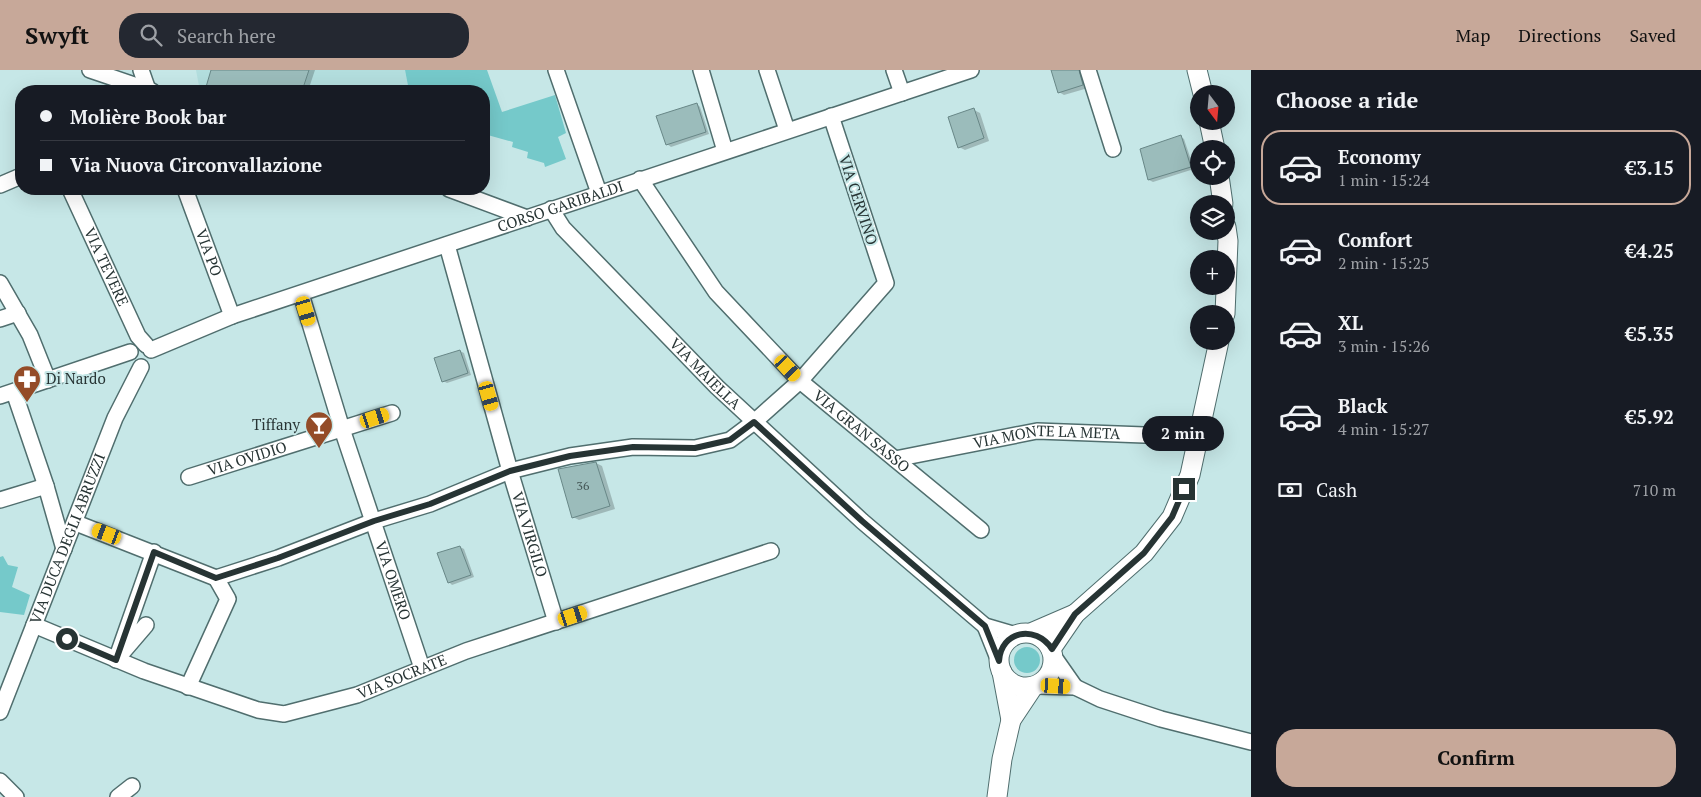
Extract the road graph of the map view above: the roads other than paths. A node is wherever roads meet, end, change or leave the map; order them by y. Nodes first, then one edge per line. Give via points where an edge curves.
1 (90, 70) edge
2 (141, 70) edge
3 (556, 70) edge
4 (701, 70) edge
5 (767, 70) edge
6 (894, 70) edge
7 (971, 70) edge
8 (1088, 70) edge
9 (1197, 70) edge
10 (135, 85) edge
11 (148, 85) edge
12 (1201, 85) edge
13 (902, 93) junction
14 (831, 116) junction
15 (787, 130) junction
16 (1113, 149) dead end
17 (725, 151) junction
18 (15, 179) edge
19 (640, 179) junction
20 (0, 185) edge
21 (599, 193) junction
22 (73, 195) edge
23 (187, 195) edge
24 (465, 195) edge
25 (551, 209) junction
26 (527, 218) junction
27 (1227, 240) edge
28 (447, 245) junction
29 (0, 283) edge
30 (301, 294) junction
31 (1225, 305) edge
32 (18, 313) junction
33 (232, 316) junction
34 (0, 319) edge
35 (148, 347) junction
36 (1217, 350) edge
37 (130, 352) junction
38 (141, 367) junction
39 (48, 380) junction
40 (800, 380) junction
41 (7, 394) edge
42 (392, 413) dead end
43 (754, 422) junction
44 (342, 429) junction
45 (1198, 437) junction
46 (895, 459) junction
47 (510, 471) junction
48 (189, 477) dead end
49 (46, 486) junction
50 (0, 500) edge
51 (374, 521) junction
52 (76, 523) junction
53 (982, 530) dead end
54 (64, 549) junction
55 (771, 551) dead end
56 (154, 552) junction
57 (216, 578) junction
58 (1075, 614) junction
59 (556, 622) junction
60 (34, 625) junction
61 (146, 625) dead end
62 (985, 626) junction
63 (1024, 634) junction
64 (1053, 653) junction
65 (116, 660) junction
66 (1000, 666) junction
67 (422, 668) junction
68 (188, 686) junction
69 (1035, 686) junction
70 (1075, 688) junction
71 (0, 712) edge
72 (1011, 720) junction
73 (1251, 742) edge
74 (0, 781) edge
75 (132, 786) dead end
76 (16, 797) edge
77 (118, 797) edge
78 (997, 797) edge

1 - 10 street
2 - 11 street
3 - 21 street
4 - 17 street
5 - 15 street
6 - 13 street
7 - 13 street, CORSO GARIBALDI
8 - 16 street
9 - 12 street
13 - 14 street, CORSO GARIBALDI
14 - 15 street, CORSO GARIBALDI
14 - 40 street, VIA CERVINO via 886,283
15 - 17 street, CORSO GARIBALDI
17 - 19 street, CORSO GARIBALDI
18 - 20 street
19 - 21 street, CORSO GARIBALDI
19 - 40 street, VIA GRAN SASSO via 716,292
21 - 25 street, CORSO GARIBALDI
22 - 35 street, VIA TEVERE via 138,336
23 - 33 street, VIA PO
24 - 26 street
25 - 26 street, CORSO GARIBALDI
25 - 43 street, VIA MAIELLA via 563,228
26 - 28 street, CORSO GARIBALDI
27 - 31 street
28 - 30 street, CORSO GARIBALDI
28 - 47 street, VIA VIRGILO
29 - 32 street
30 - 33 street, CORSO GARIBALDI
30 - 44 street, VIA OMERO
32 - 34 street
32 - 39 street
33 - 35 street, CORSO GARIBALDI
35 - 37 street via 138,344
35 - 38 street via 152,360
36 - 45 street
37 - 38 street via 132,362
37 - 39 street
38 - 52 street, VIA DUCA DEGLI ABRUZZI via 116,418
39 - 41 street
40 - 43 street
40 - 46 street, VIA GRAN SASSO
41 - 49 street
42 - 44 street, VIA OVIDIO
43 - 47 street via 730,440 695,448 633,447 570,456
43 - 62 street, VIA MAIELLA via 862,521
44 - 48 street, VIA OVIDIO
44 - 51 street, VIA OMERO
45 - 46 street, VIA MONTE LA META via 1037,431
45 - 58 street via 1190,475 1172,517 1144,553
46 - 53 street, VIA GRAN SASSO
47 - 51 street via 430,504
47 - 59 street, VIA VIRGILO
49 - 50 street
49 - 54 street
51 - 57 street
51 - 67 street, VIA OMERO
52 - 54 street, VIA DUCA DEGLI ABRUZZI
52 - 56 street
54 - 60 street, VIA DUCA DEGLI ABRUZZI
55 - 59 street, VIA SOCRATE
56 - 57 street
56 - 65 street
57 - 68 street via 228,599
58 - 63 street
58 - 64 street
59 - 67 street, VIA SOCRATE
60 - 65 street, VIA SOCRATE
60 - 71 street, VIA DUCA DEGLI ABRUZZI
61 - 65 street
62 - 63 street, VIA MAIELLA
62 - 66 street, VIA MAIELLA
63 - 64 street via 1040,636
63 - 66 street via 1005,642
64 - 69 street via 1050,674
64 - 70 street
65 - 68 street, VIA SOCRATE
66 - 69 street via 1012,684
66 - 72 street
67 - 68 street, VIA SOCRATE via 357,695 284,714 258,710
69 - 70 street
69 - 72 street
70 - 73 street via 1161,718
72 - 78 street
74 - 76 street
75 - 77 street

